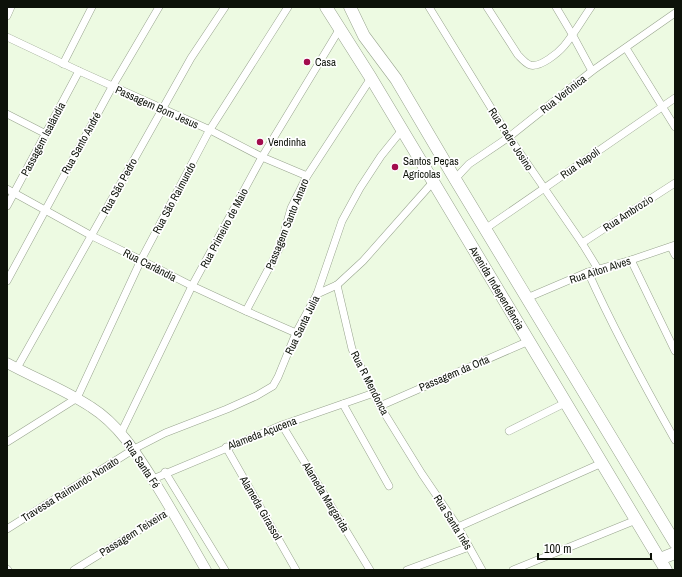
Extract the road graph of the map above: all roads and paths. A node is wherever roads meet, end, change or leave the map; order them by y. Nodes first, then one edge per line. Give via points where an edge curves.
1 (11, 7) edge
2 (92, 7) edge
3 (159, 7) edge
4 (225, 7) edge
5 (288, 7) edge
6 (326, 7) edge
7 (350, 7) edge
8 (429, 7) edge
9 (487, 7) edge
10 (556, 7) edge
11 (591, 7) edge
12 (675, 13) edge
13 (7, 16) edge
14 (339, 30) junction
15 (572, 34) junction
16 (7, 37) edge
17 (626, 48) junction
18 (63, 64) junction
19 (79, 72) junction
20 (592, 72) junction
21 (371, 78) junction
22 (112, 87) junction
23 (675, 98) edge
24 (662, 106) junction
25 (162, 109) junction
26 (7, 114) edge
27 (675, 127) edge
28 (210, 130) junction
29 (402, 130) junction
30 (46, 134) junction
31 (509, 137) junction
32 (262, 156) junction
33 (307, 176) junction
34 (455, 179) junction
35 (433, 182) junction
36 (675, 183) edge
37 (544, 189) junction
38 (10, 191) edge
39 (7, 206) edge
40 (44, 210) junction
41 (485, 229) junction
42 (92, 236) junction
43 (582, 243) junction
44 (673, 246) edge
45 (675, 255) edge
46 (141, 260) junction
47 (631, 260) junction
48 (598, 269) junction
49 (588, 272) junction
50 (7, 281) edge
51 (337, 285) junction
52 (192, 286) junction
53 (317, 294) junction
54 (527, 298) junction
55 (246, 312) junction
56 (296, 333) junction
57 (529, 341) junction
58 (675, 351) edge
59 (10, 365) edge
60 (374, 393) junction
61 (77, 398) junction
62 (565, 402) junction
63 (343, 404) junction
64 (380, 406) junction
65 (282, 424) junction
66 (509, 431) dead end
67 (121, 433) junction
68 (675, 440) edge
69 (7, 442) edge
70 (226, 447) junction
71 (134, 449) junction
72 (602, 464) junction
73 (165, 472) junction
74 (422, 474) joint
75 (153, 479) junction
76 (389, 486) dead end
77 (172, 510) junction
78 (636, 520) junction
79 (458, 527) junction
80 (7, 529) edge
81 (675, 543) edge
82 (469, 547) junction
83 (675, 553) edge
84 (663, 565) edge
85 (74, 570) edge
86 (206, 570) edge
87 (225, 570) edge
88 (296, 570) edge
89 (370, 570) edge
90 (407, 570) edge
91 (482, 570) edge
92 (513, 570) edge

1 - 13 street
2 - 18 street
3 - 22 street, Rua Santo André
4 - 25 street, Rua São Pedro via 191,58
5 - 28 street, Rua São Raimundo
6 - 14 main road, Avenida Independência
7 - 34 main road, Avenida Independência via 364,36 396,79
8 - 31 street, Rua Padre Josino
9 - 15 street via 518,55 530,64 544,62 564,46
10 - 15 street
11 - 15 street
12 - 17 street, Rua Verônica
14 - 21 main road, Avenida Independência
14 - 32 street, Rua Primeiro de Maio
15 - 20 street
16 - 18 street, Passagem Bom Jesus
17 - 20 street, Rua Verônica
17 - 24 street
18 - 19 street, Passagem Bom Jesus
19 - 22 street, Passagem Bom Jesus
19 - 30 street, Passagem Isalândia
20 - 31 street, Rua Verônica
21 - 29 main road, Avenida Independência
21 - 33 street, Passagem Santo Amaro
22 - 25 street, Passagem Bom Jesus
22 - 40 street, Rua Santo André
23 - 24 street, Rua Napoli
24 - 27 street
24 - 37 street, Rua Napoli
25 - 28 street, Passagem Bom Jesus
25 - 42 street, Rua São Pedro
26 - 30 street
28 - 32 street, Passagem Bom Jesus
28 - 46 street, Rua São Raimundo
29 - 35 main road, Avenida Independência
29 - 53 street, Rua Santa Julia via 381,156 346,214
30 - 38 street, Passagem Isalândia
31 - 34 street, Rua Verônica via 469,164
31 - 37 street, Rua Padre Josino
32 - 33 street, Passagem Bom Jesus
32 - 52 street, Rua Primeiro de Maio
33 - 55 street, Passagem Santo Amaro via 291,208 280,247
34 - 41 main road, Avenida Independência
35 - 51 street via 363,261
35 - 57 main road, Avenida Independência
36 - 43 street, Rua Ambrozio
37 - 41 street, Rua Napoli
37 - 43 street, Rua Padre Josino
38 - 39 street, Passagem Isalândia
38 - 40 street, Rua Carlândia
40 - 42 street, Rua Carlândia
40 - 50 street, Rua Santo André
41 - 54 main road, Avenida Independência
42 - 46 street, Rua Carlândia
42 - 59 street, Rua São Pedro
43 - 48 street, Rua Padre Josino
44 - 45 street
44 - 47 street, Rua Aiton Alves
46 - 52 street, Rua Carlândia
46 - 61 street, Rua São Raimundo
47 - 48 street, Rua Aiton Alves
47 - 58 street
48 - 49 street, Rua Aiton Alves
49 - 54 street, Rua Aiton Alves
49 - 68 street via 606,314
51 - 53 street
51 - 60 street, Rua R Mendonca via 352,349
52 - 55 street, Rua Carlândia
52 - 67 street, Rua Primeiro de Maio
53 - 56 street, Rua Santa Julia
54 - 81 main road, Avenida Independência
55 - 56 street, Rua Carlândia
56 - 71 street, Rua Santa Julia via 272,386 256,396 165,433
57 - 62 main road, Avenida Independência
57 - 64 street, Passagem da Orta
59 - 61 street, Rua Santa Fé
60 - 63 street, Alameda Açucena
60 - 64 street, Rua R Mendonca
61 - 67 street, Rua Santa Fé via 92,407
61 - 69 street
62 - 66 street
62 - 72 main road, Avenida Independência
63 - 65 street, Alameda Açucena
63 - 76 street
64 - 74 street, Rua R Mendonca
65 - 70 street, Alameda Açucena
65 - 89 street, Alameda Margarida
67 - 71 street, Rua Santa Fé
70 - 73 street, Alameda Açucena
70 - 88 street, Alameda Girassol
71 - 75 street, Rua Santa Fé
71 - 80 street, Travessa Raimundo Nonato
72 - 78 main road, Avenida Independência
72 - 79 street
73 - 75 street, Alameda Açucena
73 - 87 street
74 - 79 street, Rua Santa Inês
75 - 77 street, Rua Santa Fé
77 - 85 street, Passagem Teixeira
77 - 86 street, Rua Santa Fé
78 - 84 main road, Avenida Independência
78 - 92 street
79 - 82 street, Rua Santa Inês
82 - 90 street
82 - 91 street, Rua Santa Inês
83 - 84 main road

